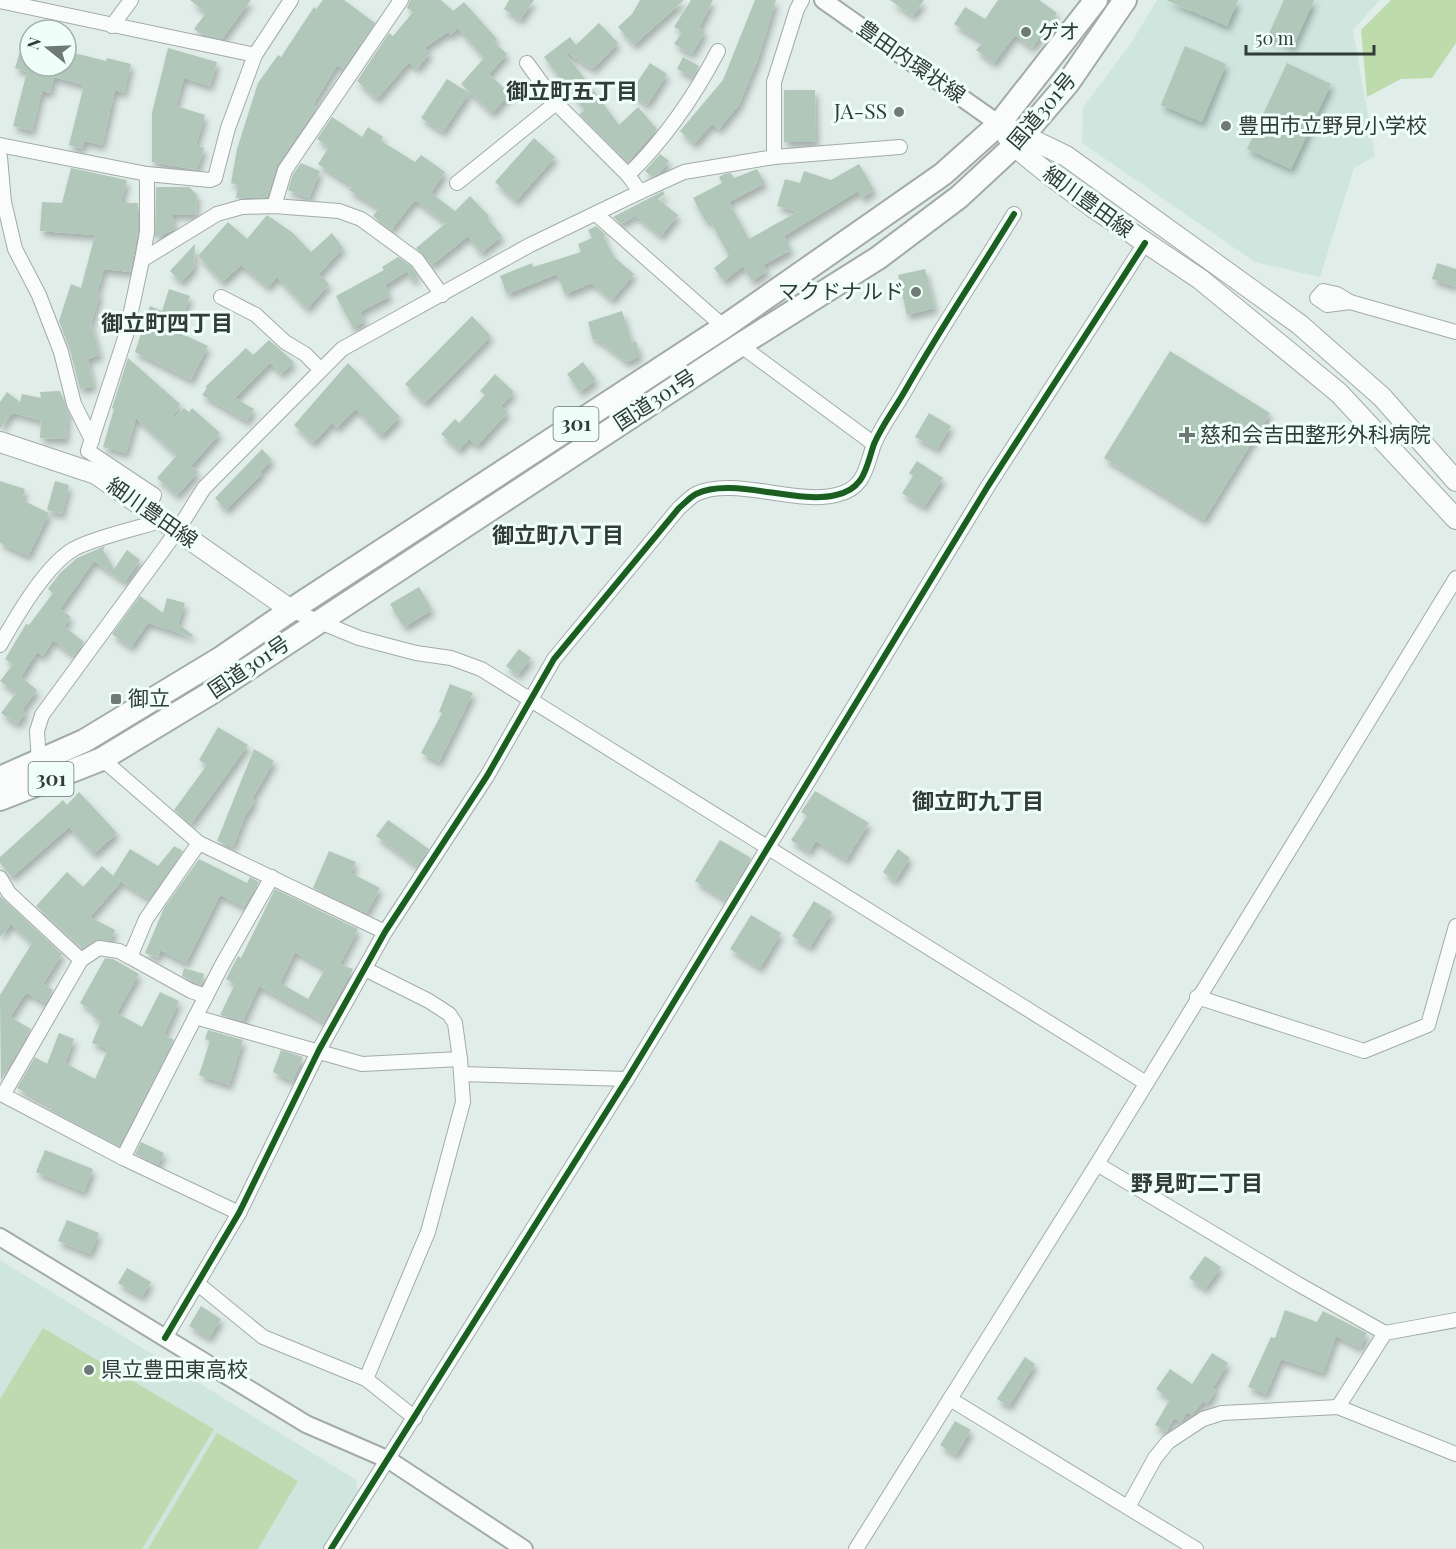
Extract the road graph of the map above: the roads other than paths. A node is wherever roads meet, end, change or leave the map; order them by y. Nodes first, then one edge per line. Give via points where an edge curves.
1 (131, 0) edge
2 (291, 0) edge
3 (401, 0) edge
4 (802, 0) edge
5 (824, 0) edge
6 (1125, 0) edge
7 (0, 1) edge
8 (1090, 2) edge
9 (112, 26) junction
10 (718, 51) dead end
11 (255, 55) junction
12 (527, 63) dead end
13 (556, 103) junction
14 (999, 124) junction
15 (1019, 140) junction
16 (0, 145) edge
17 (900, 147) dead end
18 (774, 157) junction
19 (0, 158) edge
20 (147, 174) junction
21 (628, 175) junction
22 (458, 183) dead end
23 (640, 192) junction
24 (274, 206) junction
25 (596, 214) junction
26 (1014, 214) dead end
27 (1144, 243) junction
28 (142, 260) junction
29 (442, 295) junction
30 (220, 297) dead end
31 (1350, 302) dead end
32 (724, 327) junction
33 (1456, 332) edge
34 (740, 345) junction
35 (320, 369) junction
36 (92, 440) junction
37 (0, 442) edge
38 (874, 444) junction
39 (1456, 481) edge
40 (1456, 519) edge
41 (163, 520) junction
42 (1456, 578) edge
43 (291, 610) junction
44 (316, 622) junction
45 (0, 645) edge
46 (531, 700) junction
47 (102, 759) junction
48 (39, 762) junction
49 (0, 778) edge
50 (0, 799) edge
51 (199, 843) junction
52 (769, 847) junction
53 (272, 877) junction
54 (0, 879) edge
55 (1456, 926) edge
56 (385, 932) junction
57 (130, 957) junction
58 (81, 960) junction
59 (365, 969) junction
60 (206, 996) junction
61 (1197, 997) junction
62 (195, 1017) junction
63 (319, 1050) junction
64 (460, 1059) junction
65 (461, 1074) junction
66 (627, 1079) junction
67 (1146, 1083) junction
68 (1, 1097) edge
69 (123, 1158) junction
70 (1097, 1164) junction
71 (239, 1213) junction
72 (0, 1237) edge
73 (198, 1284) junction
74 (1456, 1320) edge
75 (1385, 1333) junction
76 (165, 1338) junction
77 (366, 1379) junction
78 (950, 1399) junction
79 (1338, 1407) junction
80 (415, 1419) junction
81 (1456, 1454) edge
82 (389, 1460) junction
83 (1128, 1506) junction
84 (331, 1549) edge
85 (524, 1549) edge
86 (855, 1549) edge
87 (1196, 1549) edge

1 - 9 street
2 - 11 street
3 - 24 street via 285,170
4 - 18 street via 774,82
5 - 14 street, 豊田内環状線
6 - 15 highway, 国道301号 / 301 via 1068,83
7 - 9 street
8 - 14 highway, 国道301号 / 301
9 - 11 street
10 - 21 street via 706,75 660,139
11 - 20 street via 228,128 215,178
12 - 13 street
13 - 21 street
13 - 22 street
14 - 15 main road, 細川豊田線
14 - 32 highway, 国道301号 / 301 via 943,174
15 - 27 main road, 細川豊田線 via 1094,208
15 - 34 highway, 国道301号 / 301 via 959,197 878,258
15 - 39 main road, 細川豊田線 via 1066,156 1299,324 1382,397
16 - 20 street
17 - 18 street
18 - 23 street via 684,172
19 - 36 street via 4,202 15,249 39,295 61,352 74,404
20 - 28 street via 147,232
21 - 23 street
23 - 25 street
24 - 28 street via 242,207 217,214
24 - 29 street via 339,211 361,219 417,261
25 - 29 street via 530,245
25 - 32 street
26 - 38 street via 943,324
27 - 40 main road, 細川豊田線 via 1200,279 1340,393
27 - 52 street via 987,486
28 - 36 street via 126,335
29 - 35 street via 342,349
30 - 35 street via 256,315
31 - 33 street
32 - 43 highway, 国道301号 / 301
34 - 38 street
34 - 44 highway, 国道301号 / 301
35 - 41 street via 204,488
36 - 41 street via 88,451 154,495
37 - 41 main road, 細川豊田線 via 96,474
38 - 46 street via 863,479 849,491 836,495 813,498 738,489 696,494 679,508 554,659
41 - 43 main road, 細川豊田線
41 - 45 street via 73,548 40,583
41 - 48 street via 42,715 37,731
42 - 61 street
43 - 44 street
43 - 48 highway, 国道301号 / 301 via 221,658 84,741
44 - 46 street via 359,638 451,658 481,669
44 - 47 highway, 国道301号 / 301 via 211,693
46 - 52 street
46 - 56 street via 487,776
47 - 50 highway, 国道301号 / 301
47 - 51 street
48 - 49 highway, 国道301号 / 301
51 - 53 street
51 - 57 street via 146,919
52 - 66 street
52 - 67 street
53 - 56 street
53 - 60 street
54 - 58 street via 9,893
55 - 61 street via 1428,1024 1364,1051
56 - 59 street
57 - 58 street via 99,948
57 - 60 street
58 - 68 street
59 - 63 street
59 - 64 street via 449,1014 455,1023
60 - 62 street
61 - 67 street
62 - 63 street
62 - 69 street
63 - 64 street via 362,1064
63 - 71 street
64 - 65 street
65 - 66 street
65 - 77 street via 463,1102 428,1232
66 - 80 street
67 - 70 street
68 - 69 street
69 - 71 street
70 - 75 street
70 - 78 street
71 - 73 street
72 - 76 street
73 - 76 street
73 - 77 street via 263,1337
74 - 75 street
75 - 79 street
76 - 82 street via 306,1424
77 - 80 street
78 - 83 street
78 - 86 street
79 - 81 street
79 - 83 street via 1222,1413 1203,1419 1168,1442
80 - 82 street
82 - 84 street
82 - 85 street
83 - 87 street

